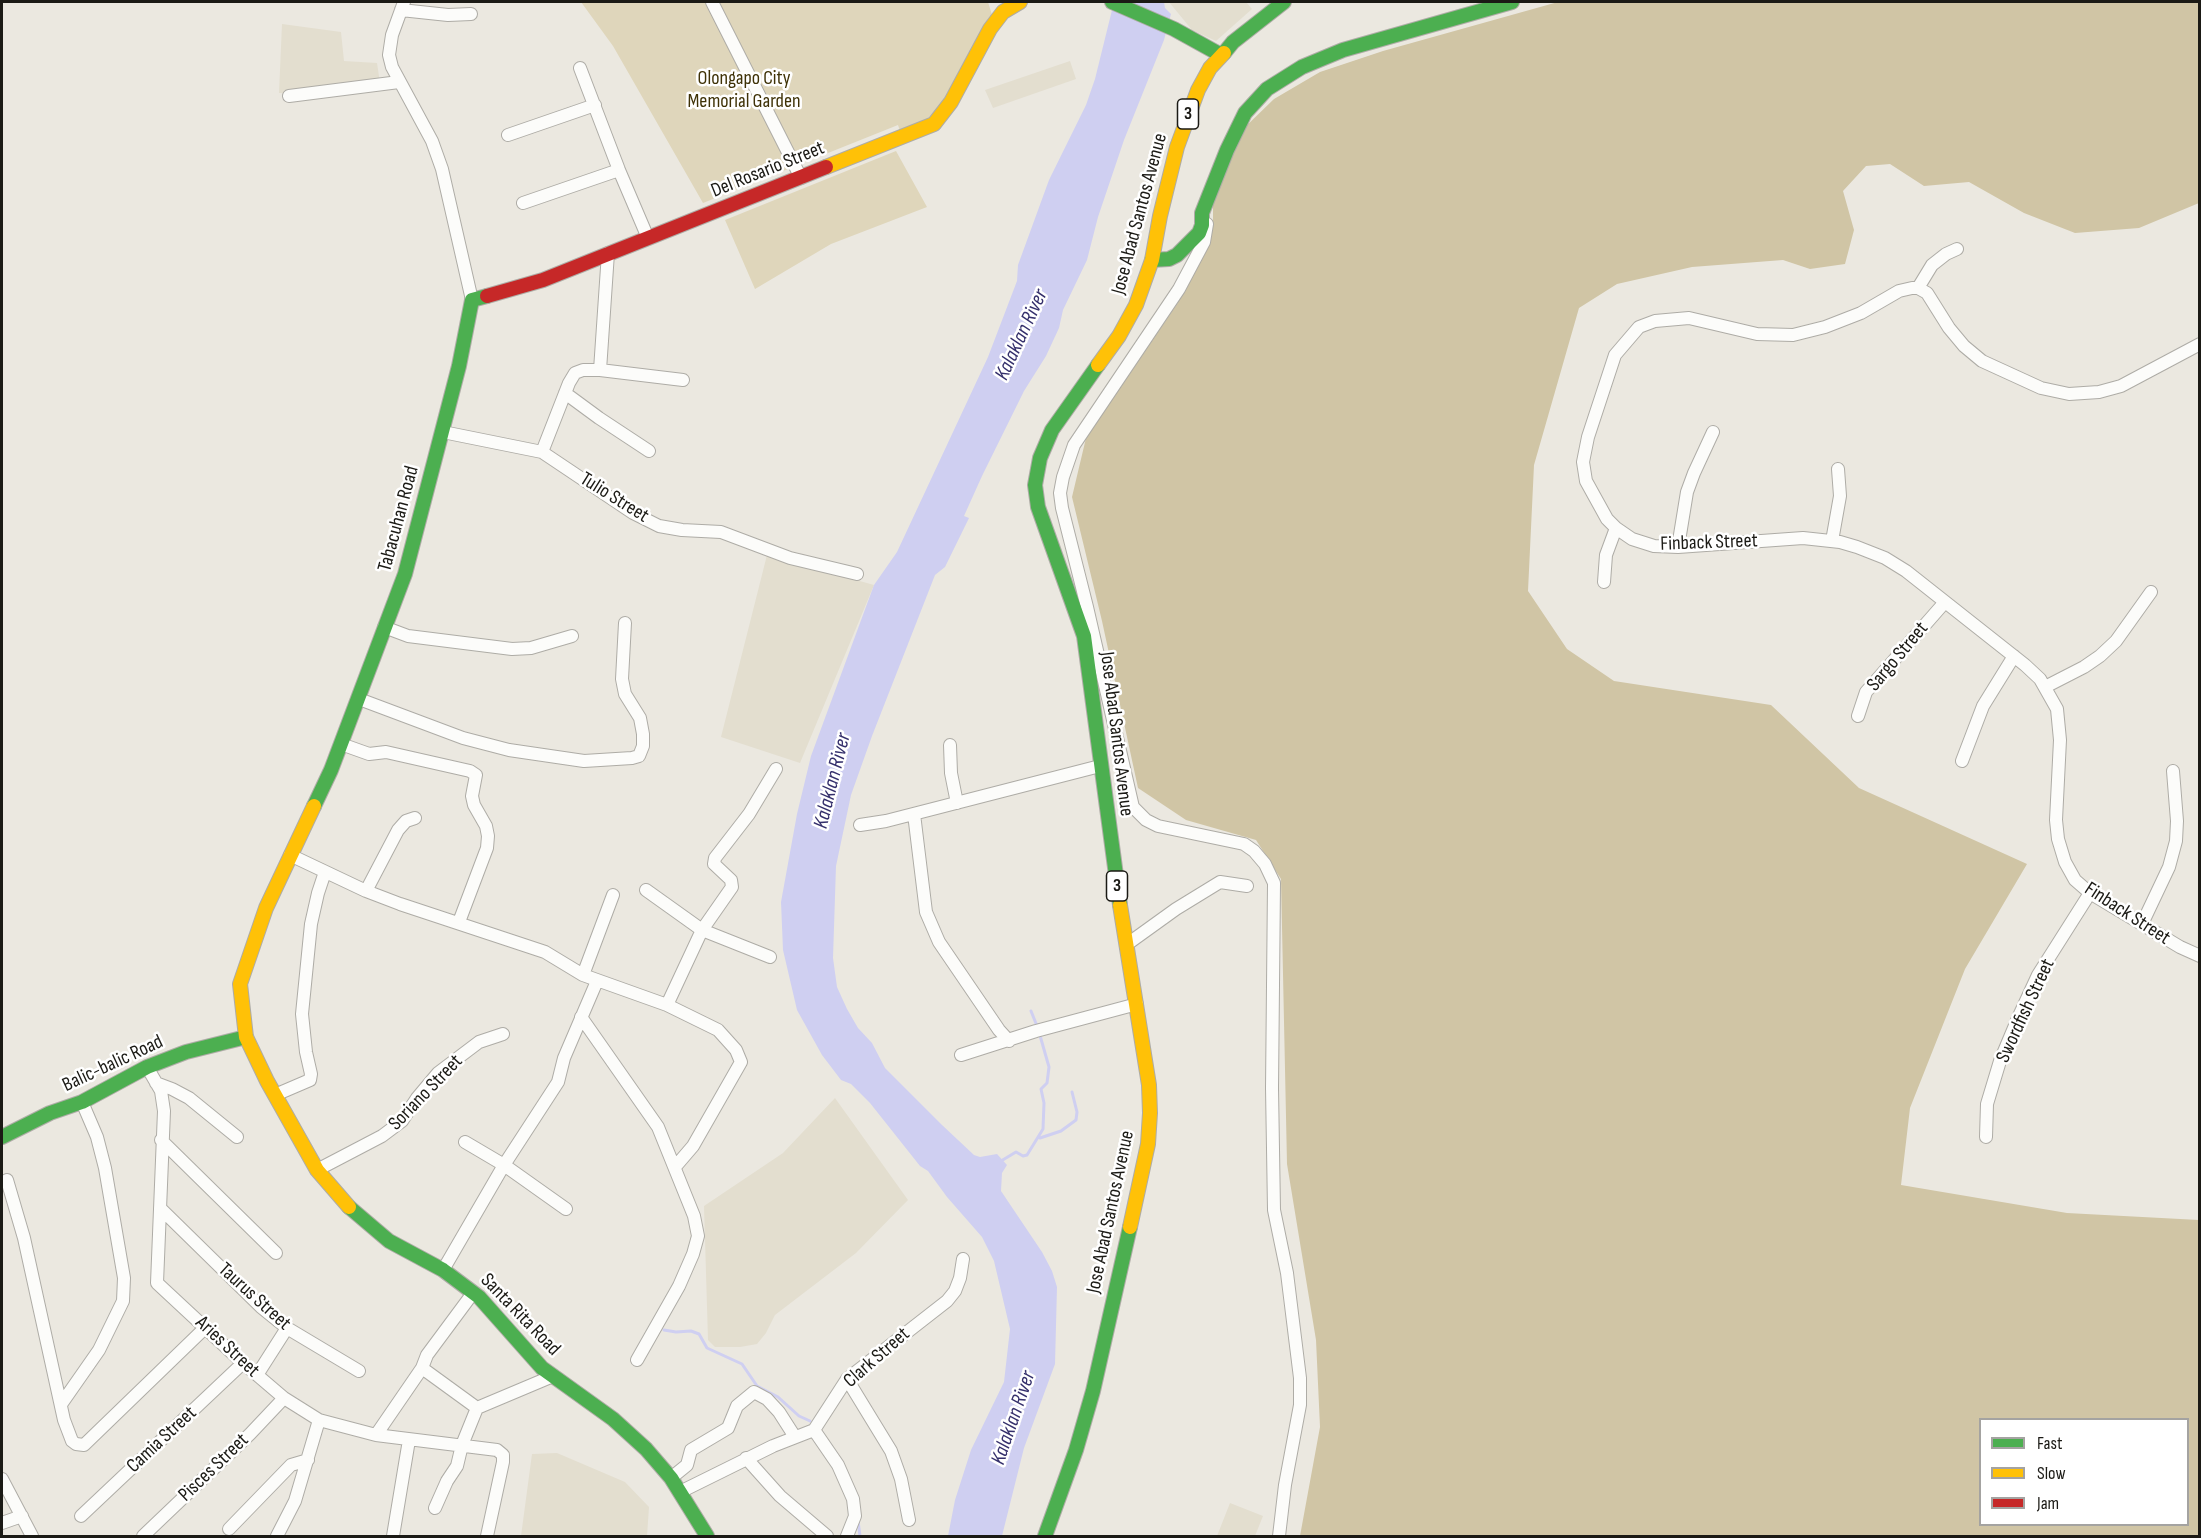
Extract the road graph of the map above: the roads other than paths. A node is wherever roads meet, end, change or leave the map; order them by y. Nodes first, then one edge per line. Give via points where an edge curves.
1 (712, 2) edge
2 (1020, 2) edge
3 (1113, 2) edge
4 (1284, 2) edge
5 (1512, 2) edge
6 (403, 6) edge
7 (471, 14) dead end
8 (1221, 55) junction
9 (580, 68) dead end
10 (399, 82) junction
11 (290, 96) dead end
12 (595, 105) junction
13 (508, 135) dead end
14 (619, 170) junction
15 (801, 178) junction
16 (1207, 199) junction
17 (523, 202) dead end
18 (648, 238) junction
19 (1957, 249) dead end
20 (608, 253) junction
21 (1152, 260) junction
22 (1918, 288) junction
23 (472, 300) junction
24 (2199, 344) edge
25 (600, 370) junction
26 (682, 380) dead end
27 (565, 393) junction
28 (443, 432) junction
29 (1713, 432) dead end
30 (649, 451) dead end
31 (542, 452) junction
32 (1838, 469) dead end
33 (1616, 528) junction
34 (1832, 541) junction
35 (1678, 547) junction
36 (856, 574) dead end
37 (1604, 582) dead end
38 (2151, 592) dead end
39 (1945, 602) junction
40 (625, 624) dead end
41 (384, 627) junction
42 (572, 636) dead end
43 (2014, 656) junction
44 (2045, 687) junction
45 (359, 699) junction
46 (1858, 716) dead end
47 (341, 744) junction
48 (950, 745) dead end
49 (1962, 761) dead end
50 (1100, 766) junction
51 (776, 769) dead end
52 (2173, 771) dead end
53 (957, 803) junction
54 (914, 814) junction
55 (415, 819) dead end
56 (860, 825) dead end
57 (290, 855) junction
58 (325, 872) junction
59 (1247, 886) dead end
60 (646, 890) dead end
61 (366, 891) junction
62 (2090, 893) junction
63 (613, 895) dead end
64 (459, 922) junction
65 (2142, 924) junction
66 (702, 930) junction
67 (1126, 945) junction
68 (2199, 956) edge
69 (770, 957) dead end
70 (583, 975) junction
71 (597, 981) junction
72 (667, 1005) junction
73 (1137, 1005) junction
74 (581, 1017) junction
75 (502, 1034) dead end
76 (246, 1036) junction
77 (1009, 1041) junction
78 (961, 1055) dead end
79 (147, 1067) junction
80 (156, 1083) junction
81 (275, 1095) junction
82 (82, 1102) junction
83 (2, 1137) edge
84 (237, 1137) dead end
85 (1986, 1137) dead end
86 (161, 1140) junction
87 (465, 1142) dead end
88 (504, 1165) junction
89 (675, 1167) junction
90 (317, 1170) junction
91 (7, 1180) dead end
92 (160, 1208) junction
93 (566, 1209) dead end
94 (276, 1253) dead end
95 (963, 1258) dead end
96 (443, 1270) junction
97 (473, 1293) junction
98 (206, 1327) junction
99 (286, 1328) junction
100 (637, 1360) dead end
101 (243, 1363) junction
102 (422, 1368) junction
103 (359, 1371) dead end
104 (257, 1376) junction
105 (553, 1376) junction
106 (847, 1379) junction
107 (284, 1398) junction
108 (62, 1403) junction
109 (477, 1408) junction
110 (319, 1420) junction
111 (814, 1430) junction
112 (376, 1435) junction
113 (795, 1437) junction
114 (409, 1440) junction
115 (462, 1444) junction
116 (746, 1458) junction
117 (308, 1460) junction
118 (671, 1478) junction
119 (2, 1479) edge
120 (680, 1492) junction
121 (435, 1508) dead end
122 (21, 1515) junction
123 (81, 1516) dead end
124 (909, 1520) dead end
125 (2, 1523) edge
126 (229, 1530) dead end
127 (32, 1536) edge
128 (143, 1536) edge
129 (277, 1536) edge
130 (393, 1536) edge
131 (487, 1536) edge
132 (707, 1536) edge
133 (827, 1536) edge
134 (847, 1536) edge
135 (1045, 1536) edge
136 (1279, 1536) edge

1 - 15 street
2 - 15 main road, Del Rosario Street via 1003,12 990,29 951,102 934,124
3 - 8 main road
4 - 8 main road, Jose Abad Santos Avenue / 3
5 - 16 main road via 1343,50 1283,78 1245,113
6 - 7 street via 448,15
6 - 10 street, Tabacuhan Road via 389,55
8 - 21 main road, Jose Abad Santos Avenue / 3 via 1198,90 1182,130
9 - 12 street
10 - 11 street
10 - 23 street, Tabacuhan Road via 432,141 442,169
12 - 13 street
12 - 14 street
14 - 17 street
14 - 18 street
15 - 18 main road, Del Rosario Street
16 - 21 main road via 1202,213 1193,221 1190,240 1184,248 1169,259
16 - 136 street via 1204,242 1195,261 1074,445 1060,493 1134,807 1158,826 1244,844 1265,864 1274,883 1275,1210 1300,1378 1300,1405
18 - 20 main road, Del Rosario Street
19 - 22 street via 1932,265
20 - 23 main road, Del Rosario Street via 543,280
20 - 25 street
21 - 50 main road, Jose Abad Santos Avenue / 3 via 1136,305 1119,336 1052,430 1040,458 1035,485 1038,507 1084,636
22 - 24 street via 1927,293 1964,346 1982,361 2041,388 2069,394 2121,387
22 - 33 street, Finback Street via 1899,291 1826,327 1793,335 1757,334 1689,318 1655,321 1639,327 1615,355 1583,462 1593,496
23 - 28 main road, Tabacuhan Road
25 - 26 street
25 - 27 street via 575,373
27 - 30 street
27 - 31 street
28 - 31 street, Tulio Street
28 - 41 main road, Tabacuhan Road via 405,574
29 - 35 street via 1687,492
31 - 36 street, Tulio Street via 659,526 721,532 790,558
32 - 34 street via 1840,496
33 - 35 street, Finback Street via 1632,539 1654,546
33 - 37 street via 1606,555
34 - 35 street, Finback Street via 1803,538
34 - 39 street, Finback Street via 1885,558
38 - 44 street via 2116,641 2100,656
39 - 43 street, Finback Street
39 - 46 street, Sargo Street via 1866,692
40 - 45 street via 622,679 643,734 639,756 632,758 584,761 509,750 463,738
41 - 42 street via 408,636 512,648 531,648
41 - 45 main road, Tabacuhan Road
43 - 44 street, Finback Street
43 - 49 street via 1983,706
44 - 62 street, Finback Street via 2057,709 2060,726 2058,839 2075,880
45 - 47 main road, Tabacuhan Road
47 - 57 main road, Tabacuhan Road
47 - 64 street via 369,754 386,752 476,775 472,796 486,826 487,848
48 - 53 street
50 - 53 street
50 - 67 main road, Jose Abad Santos Avenue / 3
51 - 66 street via 749,814 715,858 714,864 731,879 732,887
52 - 65 street via 2176,841 2169,867
53 - 54 street
54 - 56 street
54 - 77 street via 926,912 939,942
55 - 61 street via 406,821 398,830
57 - 58 street
57 - 76 main road, Tabacuhan Road via 266,908 240,984
58 - 61 street
58 - 81 street via 311,924 302,1014 310,1080
59 - 67 street via 1220,882
60 - 66 street
61 - 64 street
62 - 65 street, Finback Street
62 - 85 street, Swordfish Street via 2038,975 2019,1016 1987,1104
63 - 70 street
64 - 70 street via 545,952
65 - 68 street, Finback Street
66 - 69 street
66 - 72 street
67 - 73 main road, Jose Abad Santos Avenue / 3
70 - 71 street
71 - 72 street
71 - 74 street
72 - 89 street via 718,1030 741,1062 693,1146
73 - 77 street
73 - 135 main road, Jose Abad Santos Avenue / 3 via 1149,1085 1148,1144 1093,1391
74 - 88 street via 558,1082
74 - 89 street via 658,1127
75 - 90 street, Soriano Street via 479,1042 438,1073 402,1121 382,1136
76 - 79 main road, Balic-balic Road
76 - 81 main road, Santa Rita Road
77 - 78 street
79 - 80 street, Aries Street
79 - 82 main road, Balic-balic Road
80 - 84 street via 189,1098
80 - 86 street, Aries Street via 164,1111
81 - 90 main road, Santa Rita Road
82 - 83 main road, Balic-balic Road
82 - 108 street via 105,1168 124,1278 123,1301 99,1350
86 - 92 street, Aries Street
86 - 94 street
87 - 88 street
88 - 93 street
88 - 96 street
89 - 100 street via 698,1236 679,1286
90 - 96 main road, Santa Rita Road via 367,1224 389,1241
91 - 108 street
92 - 98 street, Aries Street via 158,1282
92 - 99 street, Taurus Street
95 - 106 street, Clark Street via 956,1291 947,1301
96 - 97 main road, Santa Rita Road
97 - 102 street via 427,1355
97 - 105 main road, Santa Rita Road
98 - 101 street, Aries Street
98 - 108 street via 84,1445 72,1442
99 - 103 street, Taurus Street
99 - 104 street
101 - 104 street, Aries Street
101 - 123 street, Camia Street
102 - 109 street
102 - 112 street
104 - 107 street, Aries Street
105 - 109 street
105 - 118 main road, Santa Rita Road via 613,1419
106 - 111 street, Clark Street
106 - 124 street via 891,1451
107 - 110 street, Aries Street
107 - 128 street, Pisces Street
109 - 115 street
110 - 112 street, Aries Street
110 - 117 street
111 - 113 street
111 - 134 street via 838,1465 853,1499 855,1516
112 - 114 street, Aries Street
113 - 116 street
113 - 118 street via 779,1412 754,1392 737,1406 728,1428 691,1450 687,1465
114 - 115 street, Aries Street
114 - 130 street
115 - 121 street via 457,1466
115 - 131 street, Aries Street via 497,1450 503,1455
116 - 120 street
116 - 133 street via 786,1502
117 - 126 street via 291,1466
117 - 129 street via 295,1501
118 - 120 main road, Santa Rita Road
119 - 122 street
120 - 132 main road, Santa Rita Road
122 - 125 street
122 - 127 street

